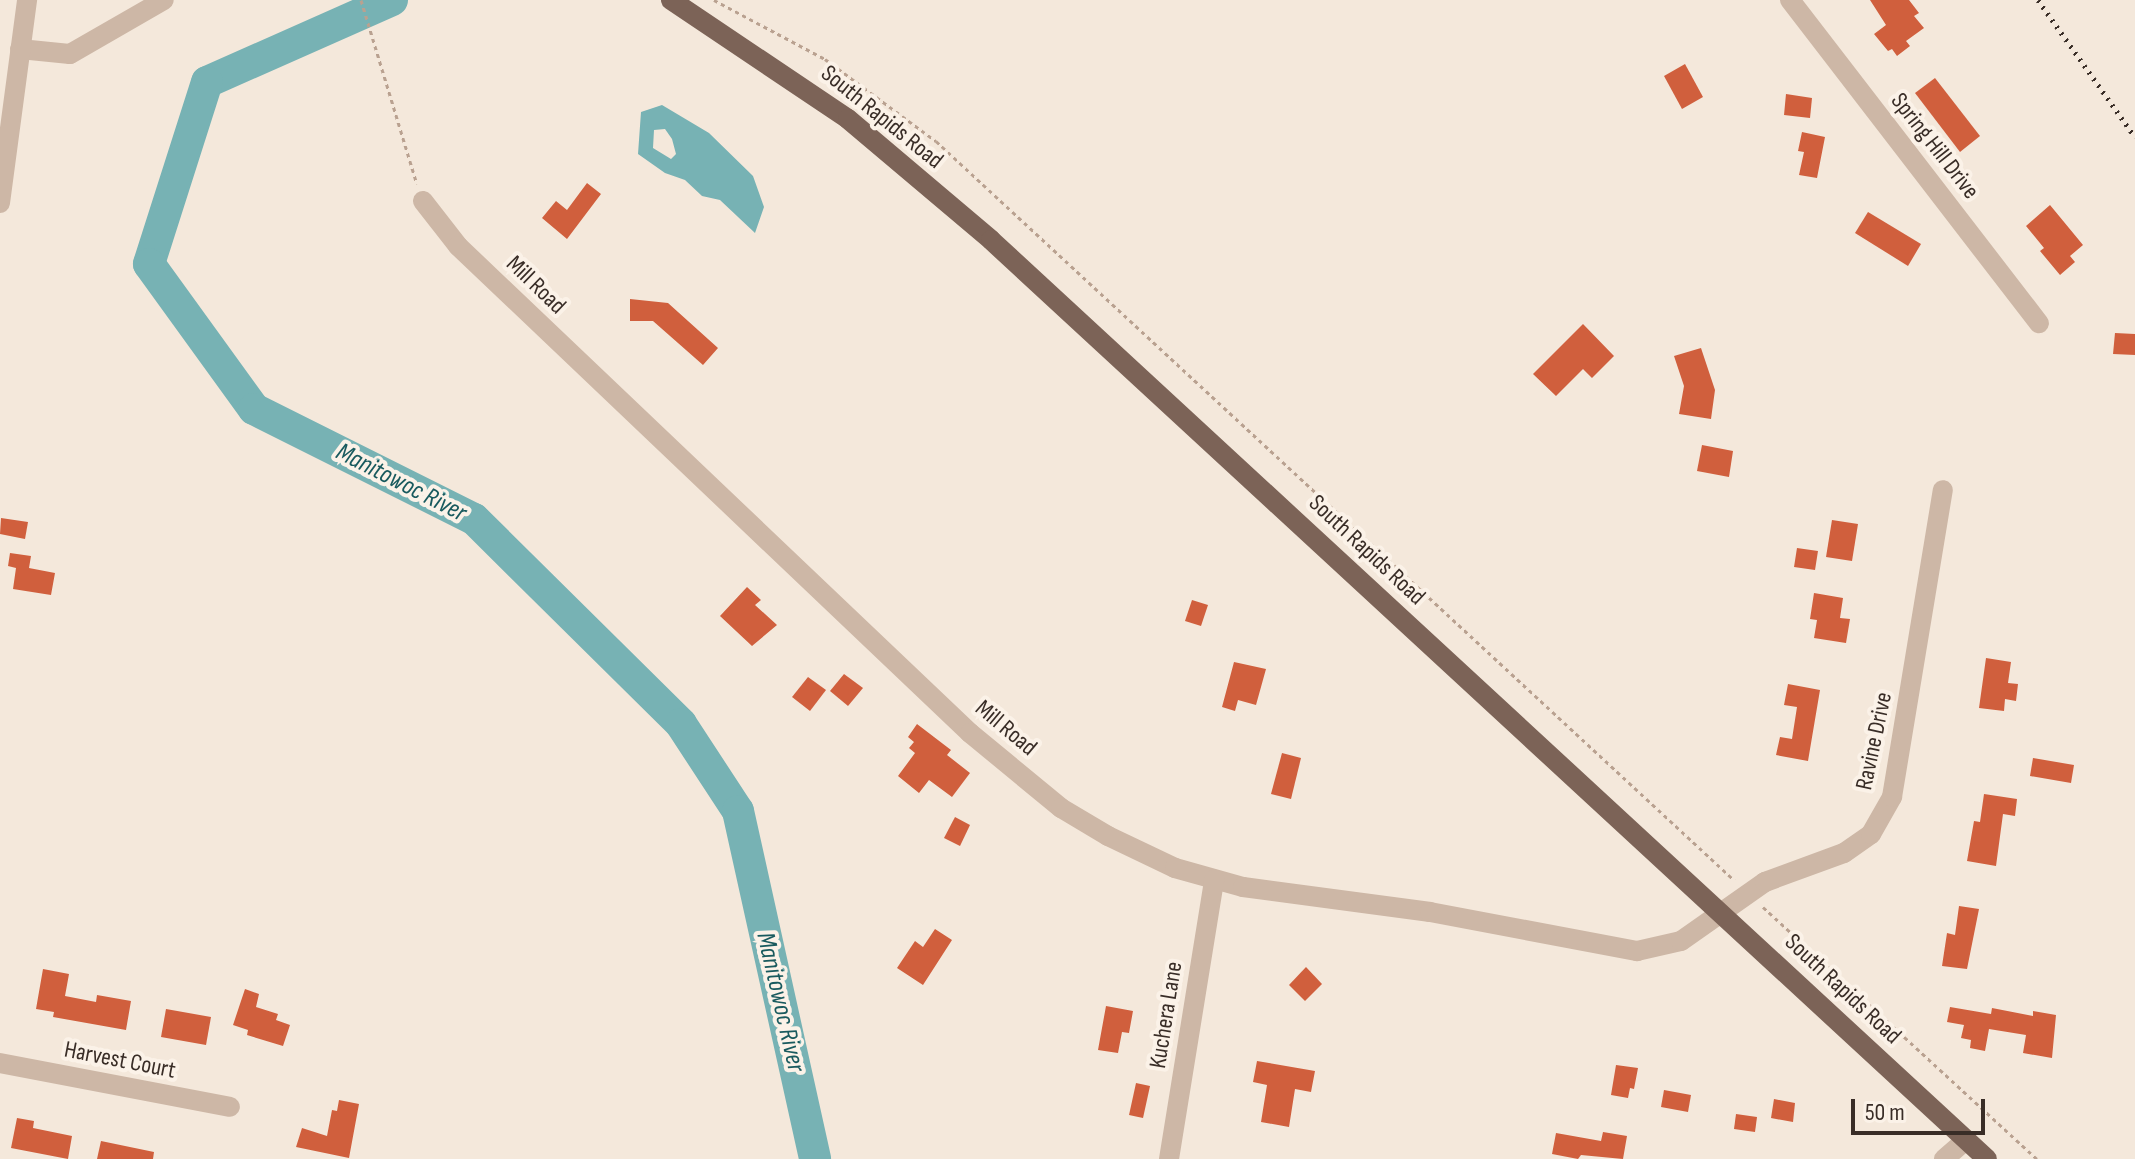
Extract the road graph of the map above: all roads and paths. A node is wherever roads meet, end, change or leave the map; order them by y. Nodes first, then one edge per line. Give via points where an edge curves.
1 (27, 0) edge
2 (361, 0) edge
3 (714, 0) edge
4 (1790, 0) edge
5 (679, 4) edge
6 (143, 5) edge
7 (20, 49) junction
8 (423, 201) joint
9 (0, 203) edge
10 (2039, 323) dead end
11 (1943, 490) dead end
12 (1214, 880) junction
13 (1750, 894) junction
14 (1724, 913) junction
15 (0, 1063) edge
16 (230, 1107) dead end
17 (1966, 1140) junction
18 (1169, 1159) edge
19 (1944, 1159) edge
20 (1987, 1159) edge
21 (2037, 1159) edge

1 - 7 street
2 - 8 path
3 - 13 path via 825,59 936,141
4 - 10 street, Spring Hill Drive
5 - 14 main road, South Rapids Road via 848,119 991,240
6 - 7 street via 70,54
7 - 9 street
8 - 12 street, Mill Road via 458,246 970,733 1061,808 1175,868
11 - 13 street, Ravine Drive via 1892,797 1871,834 1844,853 1765,882
12 - 14 street, Mill Road via 1430,912 1637,951 1681,941
12 - 18 street, Kuchera Lane
13 - 14 street, Ravine Drive
13 - 21 path
14 - 17 main road, South Rapids Road
15 - 16 street, Harvest Court
17 - 19 street
17 - 20 main road, South Rapids Road

